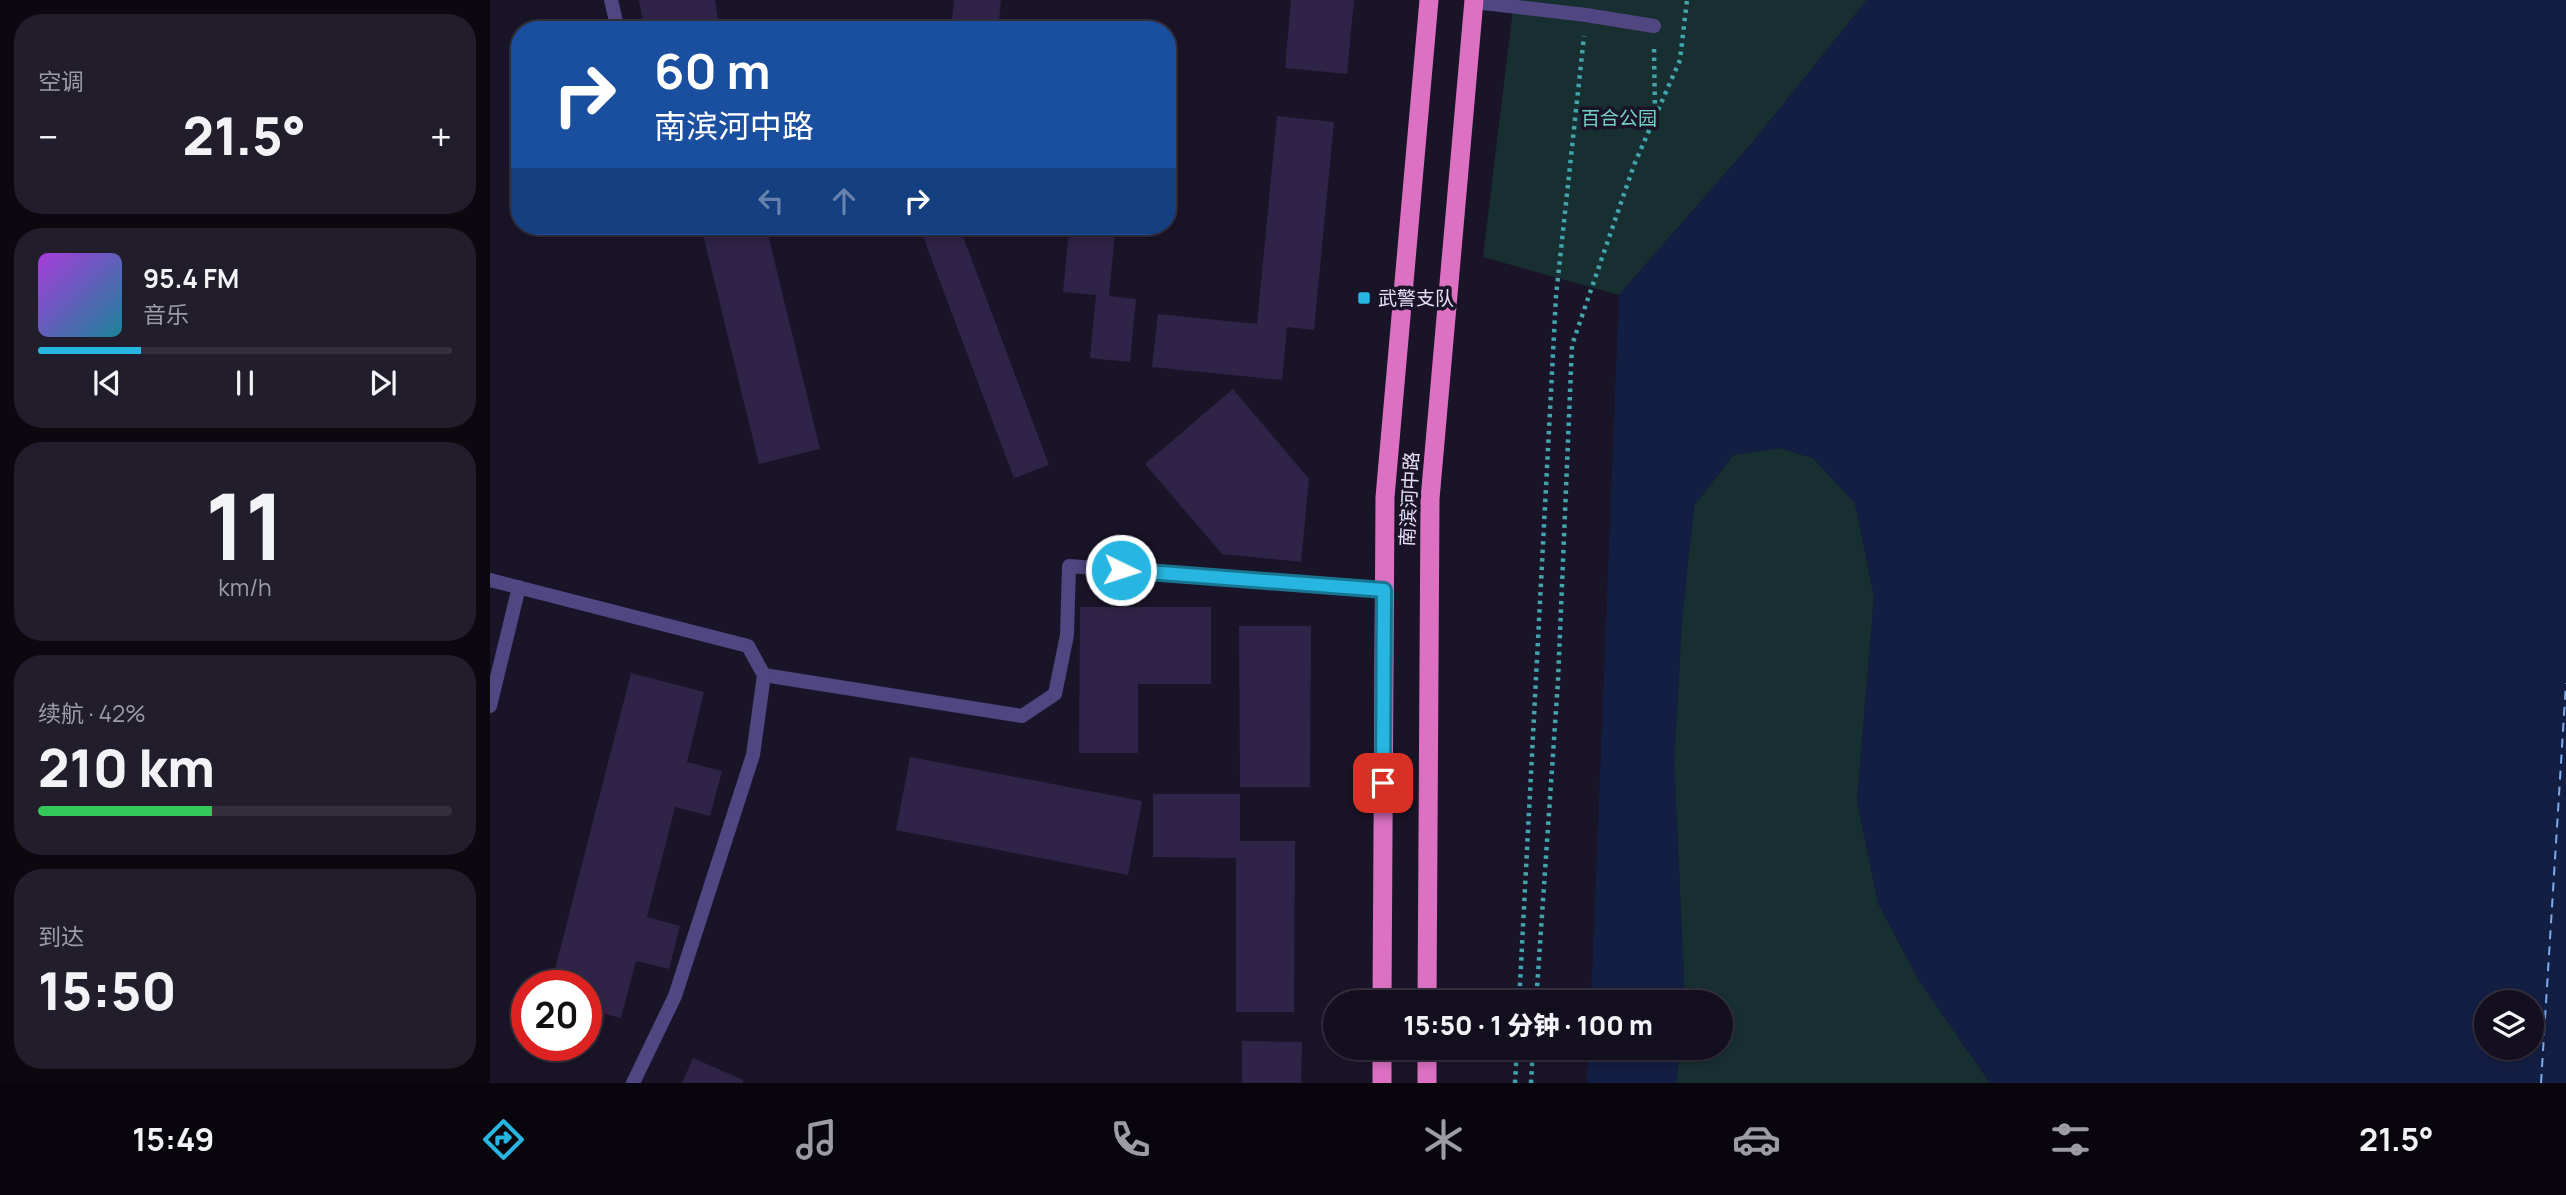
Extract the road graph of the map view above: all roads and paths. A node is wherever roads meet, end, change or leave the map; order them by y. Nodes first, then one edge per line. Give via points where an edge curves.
1 (611, 0) edge
2 (1429, 0) edge
3 (1687, 0) edge
4 (1474, 1) edge
5 (1586, 15) junction
6 (616, 21) edge
7 (1654, 26) joint
8 (1655, 118) junction
9 (490, 580) edge
10 (519, 587) junction
11 (1384, 590) junction
12 (764, 675) junction
13 (490, 706) edge
14 (1382, 990) edge
15 (1427, 990) edge
16 (1520, 990) edge
17 (1537, 990) edge
18 (1382, 1060) edge
19 (1427, 1060) edge
20 (1516, 1060) edge
21 (1532, 1060) edge
22 (633, 1083) edge
23 (1382, 1083) edge
24 (1427, 1083) edge
25 (1515, 1083) edge
26 (1531, 1083) edge

1 - 6 street
2 - 11 highway, 南滨河中路 via 1385,498
3 - 8 path via 1679,60
4 - 5 street
4 - 15 highway, 南滨河中路 via 1430,499
5 - 7 street
5 - 16 path via 1556,296
7 - 8 path
8 - 17 path via 1634,165 1572,345 1558,681
9 - 10 street
10 - 12 street via 748,646
10 - 13 street
11 - 12 street via 1069,566 1067,635 1055,694 1022,716
11 - 14 highway, 南滨河中路
12 - 22 street via 753,755 675,996
18 - 23 highway
19 - 24 highway
20 - 25 path
21 - 26 path

